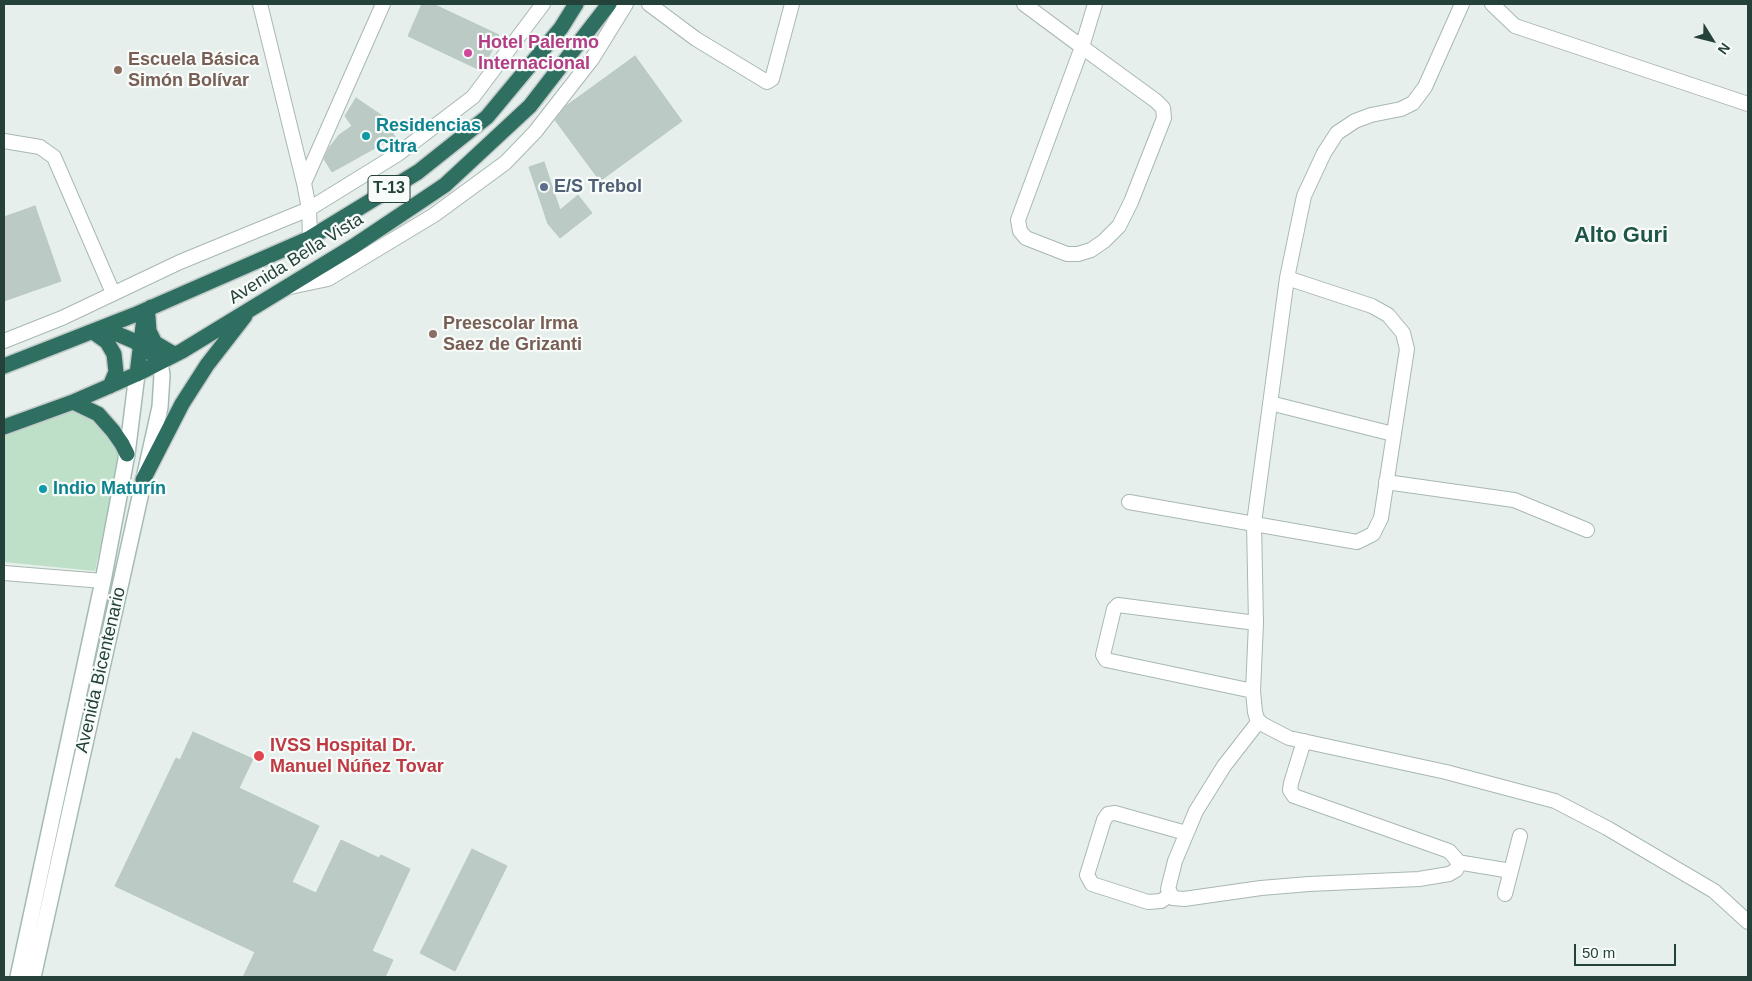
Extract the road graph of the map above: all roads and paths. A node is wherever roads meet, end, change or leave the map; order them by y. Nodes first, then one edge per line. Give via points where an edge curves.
1 (260, 4) edge
2 (382, 4) edge
3 (543, 4) edge
4 (576, 4) edge
5 (609, 4) edge
6 (626, 4) edge
7 (649, 4) edge
8 (792, 4) edge
9 (1024, 4) edge
10 (1095, 4) edge
11 (1462, 4) edge
12 (1492, 4) edge
13 (1082, 47) junction
14 (1748, 104) edge
15 (4, 141) edge
16 (304, 183) junction
17 (309, 209) junction
18 (310, 238) junction
19 (1287, 278) junction
20 (282, 289) junction
21 (114, 293) junction
22 (151, 306) junction
23 (252, 308) junction
24 (93, 332) junction
25 (4, 341) edge
26 (140, 345) junction
27 (176, 354) junction
28 (160, 362) junction
29 (4, 366) edge
30 (137, 374) junction
31 (110, 386) junction
32 (73, 402) junction
33 (1270, 403) junction
34 (4, 427) edge
35 (1394, 434) junction
36 (127, 454) junction
37 (143, 480) junction
38 (1386, 482) junction
39 (1128, 502) dead end
40 (1254, 523) junction
41 (1587, 530) dead end
42 (4, 573) edge
43 (103, 581) junction
44 (1256, 623) junction
45 (1253, 691) junction
46 (1259, 720) junction
47 (1304, 741) junction
48 (1186, 833) junction
49 (1520, 836) dead end
50 (1458, 862) junction
51 (1511, 871) junction
52 (1505, 894) dead end
53 (1170, 895) junction
54 (1748, 922) edge
55 (18, 977) edge
56 (33, 977) edge

1 - 16 street
2 - 16 street
3 - 17 street, T-13 via 473,97 398,154
4 - 18 highway, Avenida Bella Vista / T-13 via 561,28 487,117 418,172
5 - 20 highway, Avenida Bella Vista / T-13 via 530,106 445,185
6 - 20 street, T-13 via 592,60 535,132 505,163 434,215 328,279
7 - 8 street via 696,39 767,82 772,78
9 - 13 street
10 - 13 street
11 - 19 street via 1425,87 1413,103 1402,109 1355,120 1337,133 1328,146 1304,196
12 - 14 street via 1515,26
13 - 13 street via 1018,220 1020,231 1026,238 1067,254 1091,250 1119,226 1164,118 1163,108 1156,101
15 - 21 street via 40,147 54,157
16 - 17 street
17 - 18 street
17 - 21 street, T-13
18 - 22 highway, Avenida Bella Vista / T-13
19 - 33 street
19 - 35 street via 1372,306 1388,315 1403,332 1407,348
20 - 23 highway, Avenida Bella Vista / T-13
21 - 25 street, T-13
22 - 24 highway, Avenida Bella Vista / T-13
22 - 26 highway via 144,318
22 - 27 highway via 148,326 152,337 161,348
23 - 27 highway, Avenida Bella Vista / T-13
23 - 37 highway, T-13 via 207,365 182,404
24 - 26 highway via 115,333
24 - 29 highway, T-13
24 - 31 highway via 107,342 114,354 116,372
26 - 28 highway
26 - 30 highway
27 - 28 highway, Avenida Bella Vista / T-13
28 - 30 highway, T-13
28 - 37 street, Avenida Bicentenario via 160,408
30 - 31 highway, T-13
30 - 36 street, Avenida Bicentenario
31 - 32 highway, T-13
32 - 34 highway, T-13
32 - 36 highway via 98,414
33 - 35 street
33 - 40 street
35 - 38 street
36 - 43 street, Avenida Bicentenario
37 - 56 street, Avenida Bicentenario
38 - 40 street via 1381,518 1373,534 1358,542
38 - 41 street via 1514,500
39 - 40 street
40 - 44 street
42 - 43 street
43 - 55 street, Avenida Bicentenario
44 - 45 street
44 - 45 street via 1118,605 1114,609 1104,656 1106,660
45 - 46 street
46 - 47 street via 1271,730
46 - 48 street via 1224,766
47 - 50 street via 1291,783 1290,790 1294,796 1449,850
47 - 54 street via 1446,772 1555,801 1714,891
48 - 53 street via 1172,870
48 - 53 street via 1115,813 1108,814 1087,875 1092,884 1148,902 1161,901
49 - 51 street
50 - 51 street
50 - 53 street via 1457,868 1449,874 1419,879 1261,888 1184,899
51 - 52 street

